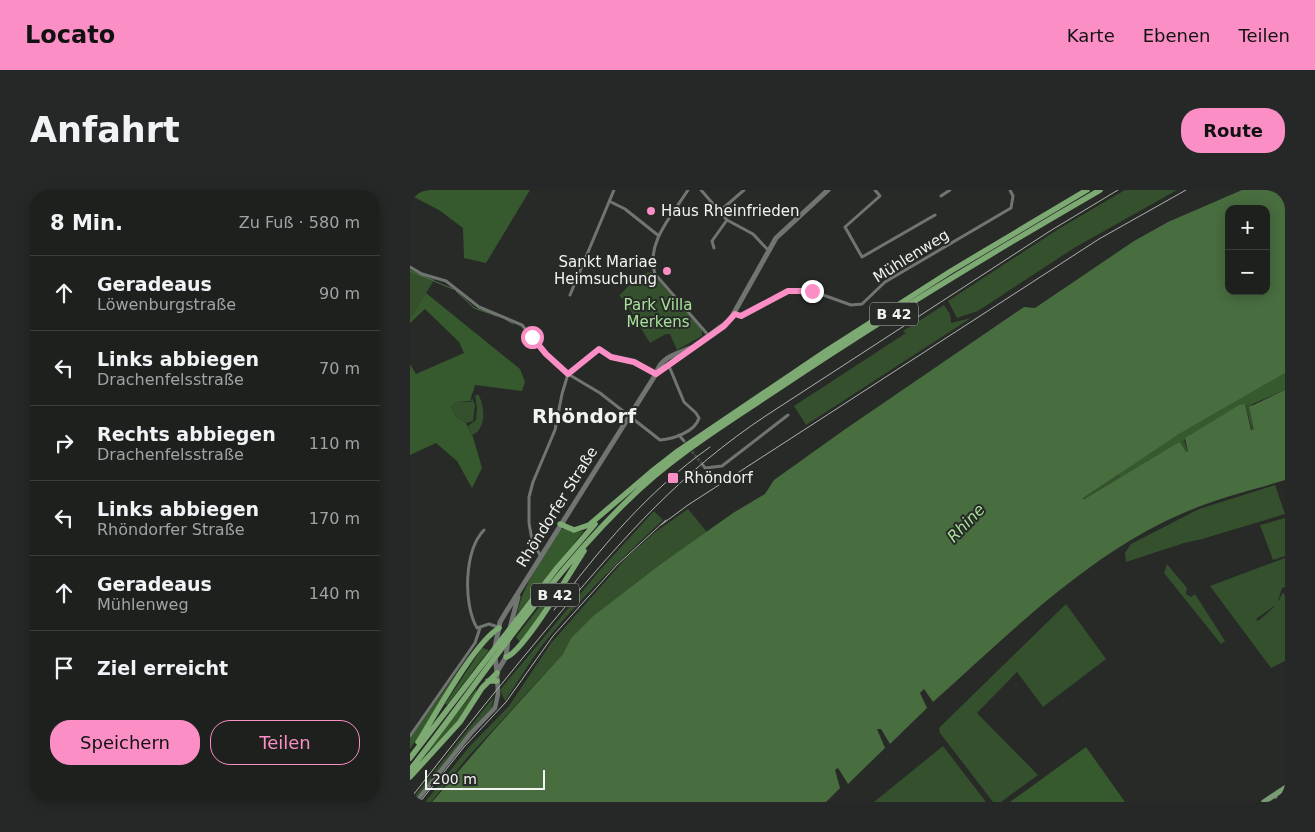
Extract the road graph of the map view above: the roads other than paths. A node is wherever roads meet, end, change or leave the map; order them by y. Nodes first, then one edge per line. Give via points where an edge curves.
1 (614, 190) edge
2 (688, 190) edge
3 (701, 190) edge
4 (744, 190) edge
5 (828, 190) edge
6 (875, 190) edge
7 (950, 190) edge
8 (1010, 190) edge
9 (1087, 190) edge
10 (1100, 190) edge
11 (941, 196) dead end
12 (611, 202) junction
13 (720, 211) junction
14 (935, 215) dead end
15 (728, 220) junction
16 (658, 236) junction
17 (714, 248) dead end
18 (768, 250) junction
19 (410, 268) edge
20 (570, 295) dead end
21 (735, 314) junction
22 (709, 336) junction
23 (693, 347) junction
24 (661, 364) junction
25 (667, 368) junction
26 (568, 374) junction
27 (656, 374) junction
28 (629, 415) junction
29 (788, 415) dead end
30 (679, 435) junction
31 (690, 444) junction
32 (680, 453) junction
33 (703, 465) dead end
34 (610, 507) junction
35 (560, 524) junction
36 (599, 529) junction
37 (484, 530) dead end
38 (541, 557) junction
39 (519, 592) junction
40 (480, 628) junction
41 (499, 628) junction
42 (508, 636) junction
43 (495, 645) junction
44 (506, 657) junction
45 (496, 673) junction
46 (488, 681) junction
47 (497, 682) junction
48 (410, 736) edge
49 (410, 757) edge
50 (410, 770) edge
51 (410, 778) edge
52 (1285, 788) edge
53 (1274, 795) junction
54 (416, 802) edge
55 (1264, 802) edge
56 (1280, 802) edge

1 - 12 street
2 - 16 street
3 - 13 street
4 - 13 street
5 - 18 main road via 776,238
6 - 14 street via 880,196 845,227 862,257
7 - 11 street
8 - 21 street, Mühlenweg via 1014,204 1011,208 885,282 862,304 851,305 812,291 788,291 741,316
9 - 31 highway, B 42 via 880,316
10 - 31 highway, B 42 via 875,326
12 - 16 street via 625,209
12 - 20 street
13 - 15 street
15 - 17 street via 712,241
15 - 18 street via 753,234
16 - 22 street via 653,261 655,274
18 - 21 main road
19 - 26 street via 446,281 479,307 522,326
21 - 22 main road
22 - 23 main road
23 - 24 main road via 665,359
23 - 25 main road
24 - 25 main road
24 - 27 main road, Rhöndorfer Straße
25 - 27 main road
25 - 30 street via 684,402 698,416 696,425
26 - 27 street via 599,349 611,357 634,362
26 - 28 street
26 - 38 street via 556,430 529,497 531,536
27 - 28 main road, Rhöndorfer Straße
28 - 30 street via 659,440
28 - 35 main road, Rhöndorfer Straße
29 - 33 street via 722,466 706,468
30 - 31 street
31 - 32 highway, B 42
32 - 34 highway, B 42
32 - 36 highway, B 42
34 - 35 highway, B 42 via 580,529
34 - 49 highway, B 42 via 581,539
35 - 38 main road, Rhöndorfer Straße
36 - 44 highway, B 42 via 530,634 511,656
36 - 50 highway, B 42 via 565,568
37 - 40 street via 472,552 468,571 472,619
38 - 39 main road, Rhöndorfer Straße
39 - 41 main road, Rhöndorfer Straße
39 - 42 main road, Rhöndorfer Straße
40 - 41 street via 489,624
40 - 48 street via 475,643
41 - 42 main road
41 - 43 main road, Rhöndorfer Straße
41 - 49 highway via 472,658
42 - 44 main road, Rhöndorfer Straße
43 - 44 main road via 498,652
43 - 45 main road, Rhöndorfer Straße
44 - 45 main road, Rhöndorfer Straße
45 - 46 highway
45 - 47 street, Rhöndorfer Straße
46 - 47 highway
46 - 51 highway via 460,722
47 - 54 street, Rhöndorfer Straße via 495,708
52 - 53 main road
53 - 55 main road
53 - 56 street

